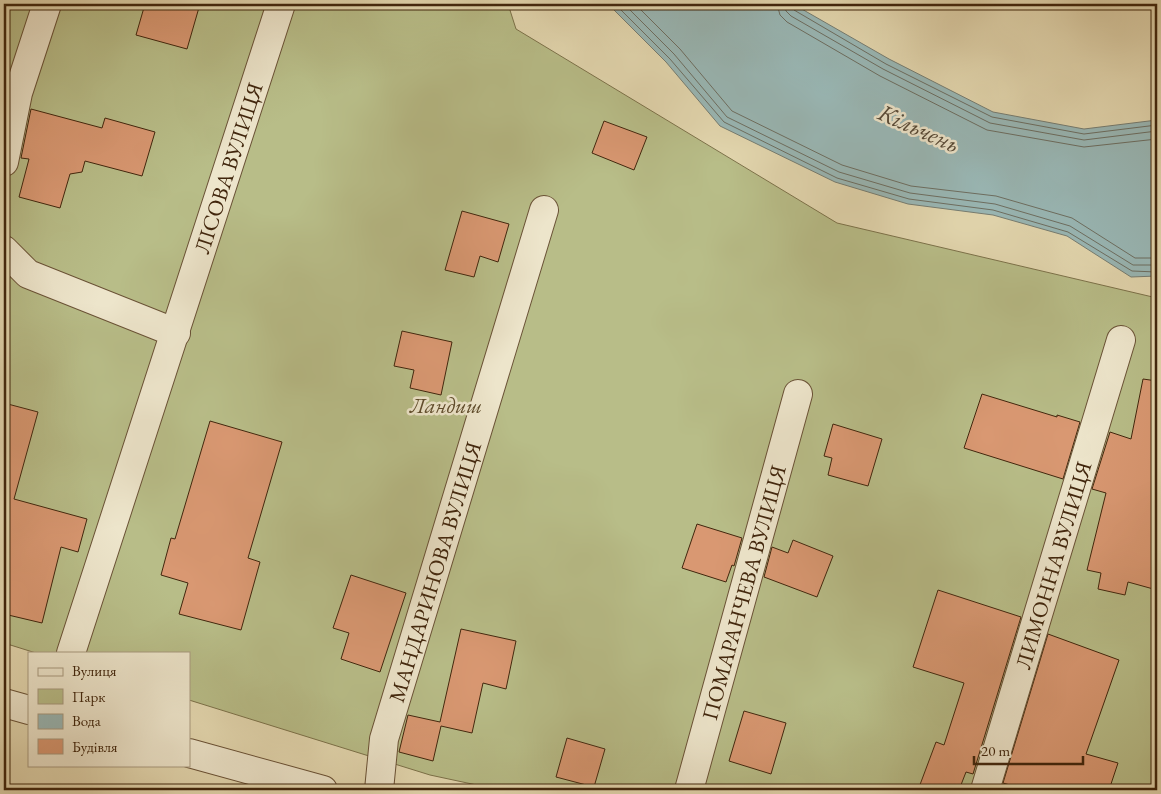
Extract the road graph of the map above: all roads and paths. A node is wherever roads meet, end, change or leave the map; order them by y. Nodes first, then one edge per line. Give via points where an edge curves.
1 (47, 4) edge
2 (281, 4) edge
3 (4, 162) edge
4 (544, 210) dead end
5 (4, 250) edge
6 (176, 333) junction
7 (1121, 340) dead end
8 (798, 394) dead end
9 (71, 652) edge
10 (4, 703) edge
11 (28, 710) edge
12 (190, 754) edge
13 (324, 790) edge
14 (379, 790) edge
15 (690, 790) edge
16 (985, 790) edge

1 - 3 street via 18,93
2 - 6 street, ЛІСОВА ВУЛИЦЯ
4 - 14 street, МАНДАРИНОВА ВУЛИЦЯ via 384,739
5 - 6 street via 28,274
6 - 9 street, ЛІСОВА ВУЛИЦЯ
7 - 16 street, ЛИМОННА ВУЛИЦЯ
8 - 15 street, ПОМАРАНЧЕВА ВУЛИЦЯ
10 - 11 street
12 - 13 street

